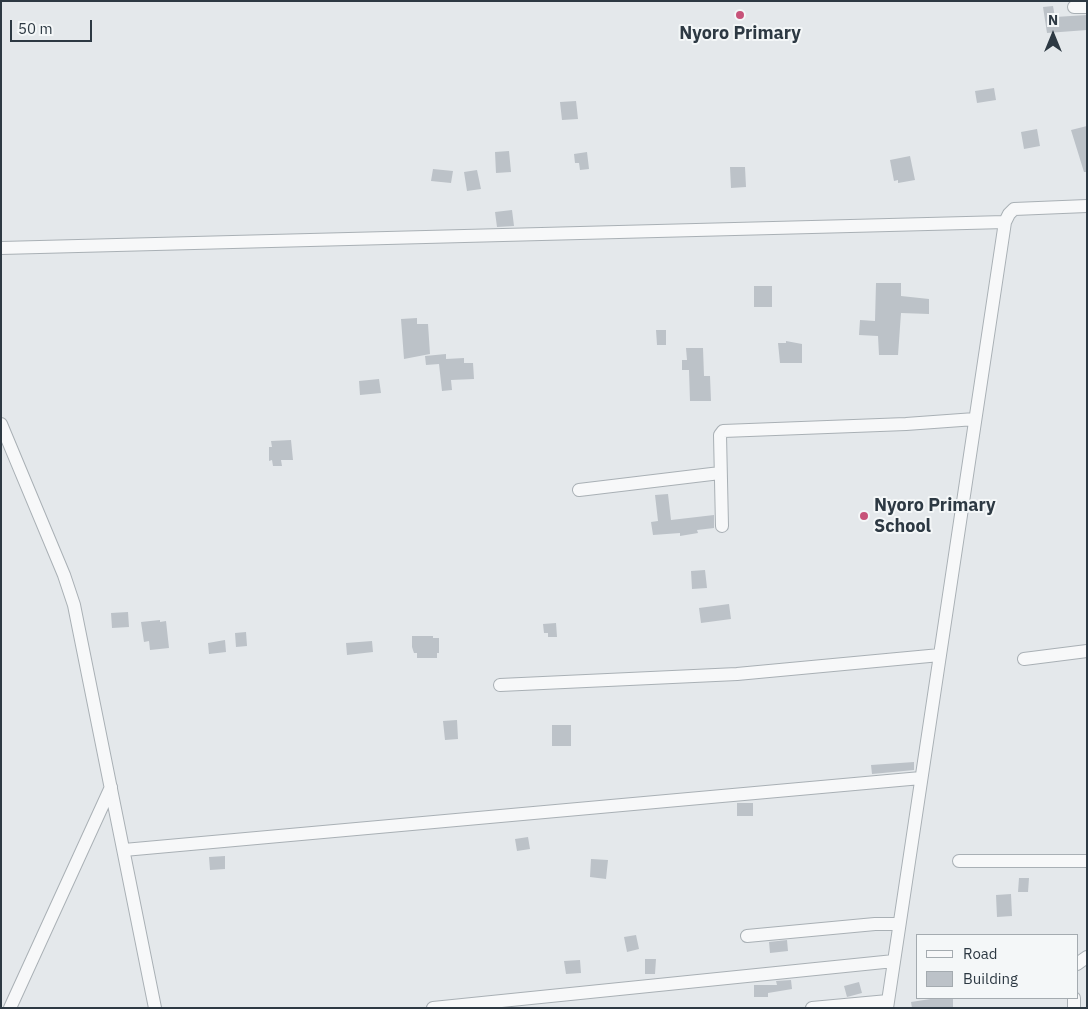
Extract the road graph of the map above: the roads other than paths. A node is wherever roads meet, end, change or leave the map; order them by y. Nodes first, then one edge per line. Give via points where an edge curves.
1 (1087, 206) edge
2 (1005, 222) junction
3 (1, 248) edge
4 (975, 419) junction
5 (1, 424) edge
6 (720, 473) junction
7 (579, 490) dead end
8 (722, 526) dead end
9 (1087, 651) edge
10 (940, 655) junction
11 (1024, 659) dead end
12 (500, 685) dead end
13 (921, 778) junction
14 (111, 787) junction
15 (124, 850) junction
16 (959, 861) dead end
17 (1087, 861) edge
18 (899, 924) junction
19 (748, 936) dead end
20 (894, 960) junction
21 (887, 1004) edge
22 (10, 1008) edge
23 (155, 1008) edge
24 (434, 1008) edge
25 (812, 1008) edge

1 - 2 street via 1014,209
2 - 3 street
2 - 4 street
4 - 6 street via 723,430 720,433
4 - 10 street
5 - 14 street via 74,605
6 - 7 street
6 - 8 street
9 - 11 street
10 - 12 street via 737,674
10 - 13 street
13 - 15 street
13 - 18 street
14 - 15 street
14 - 22 street
15 - 23 street
16 - 17 street
18 - 19 street
18 - 20 street
20 - 21 street
20 - 24 street
21 - 25 street

